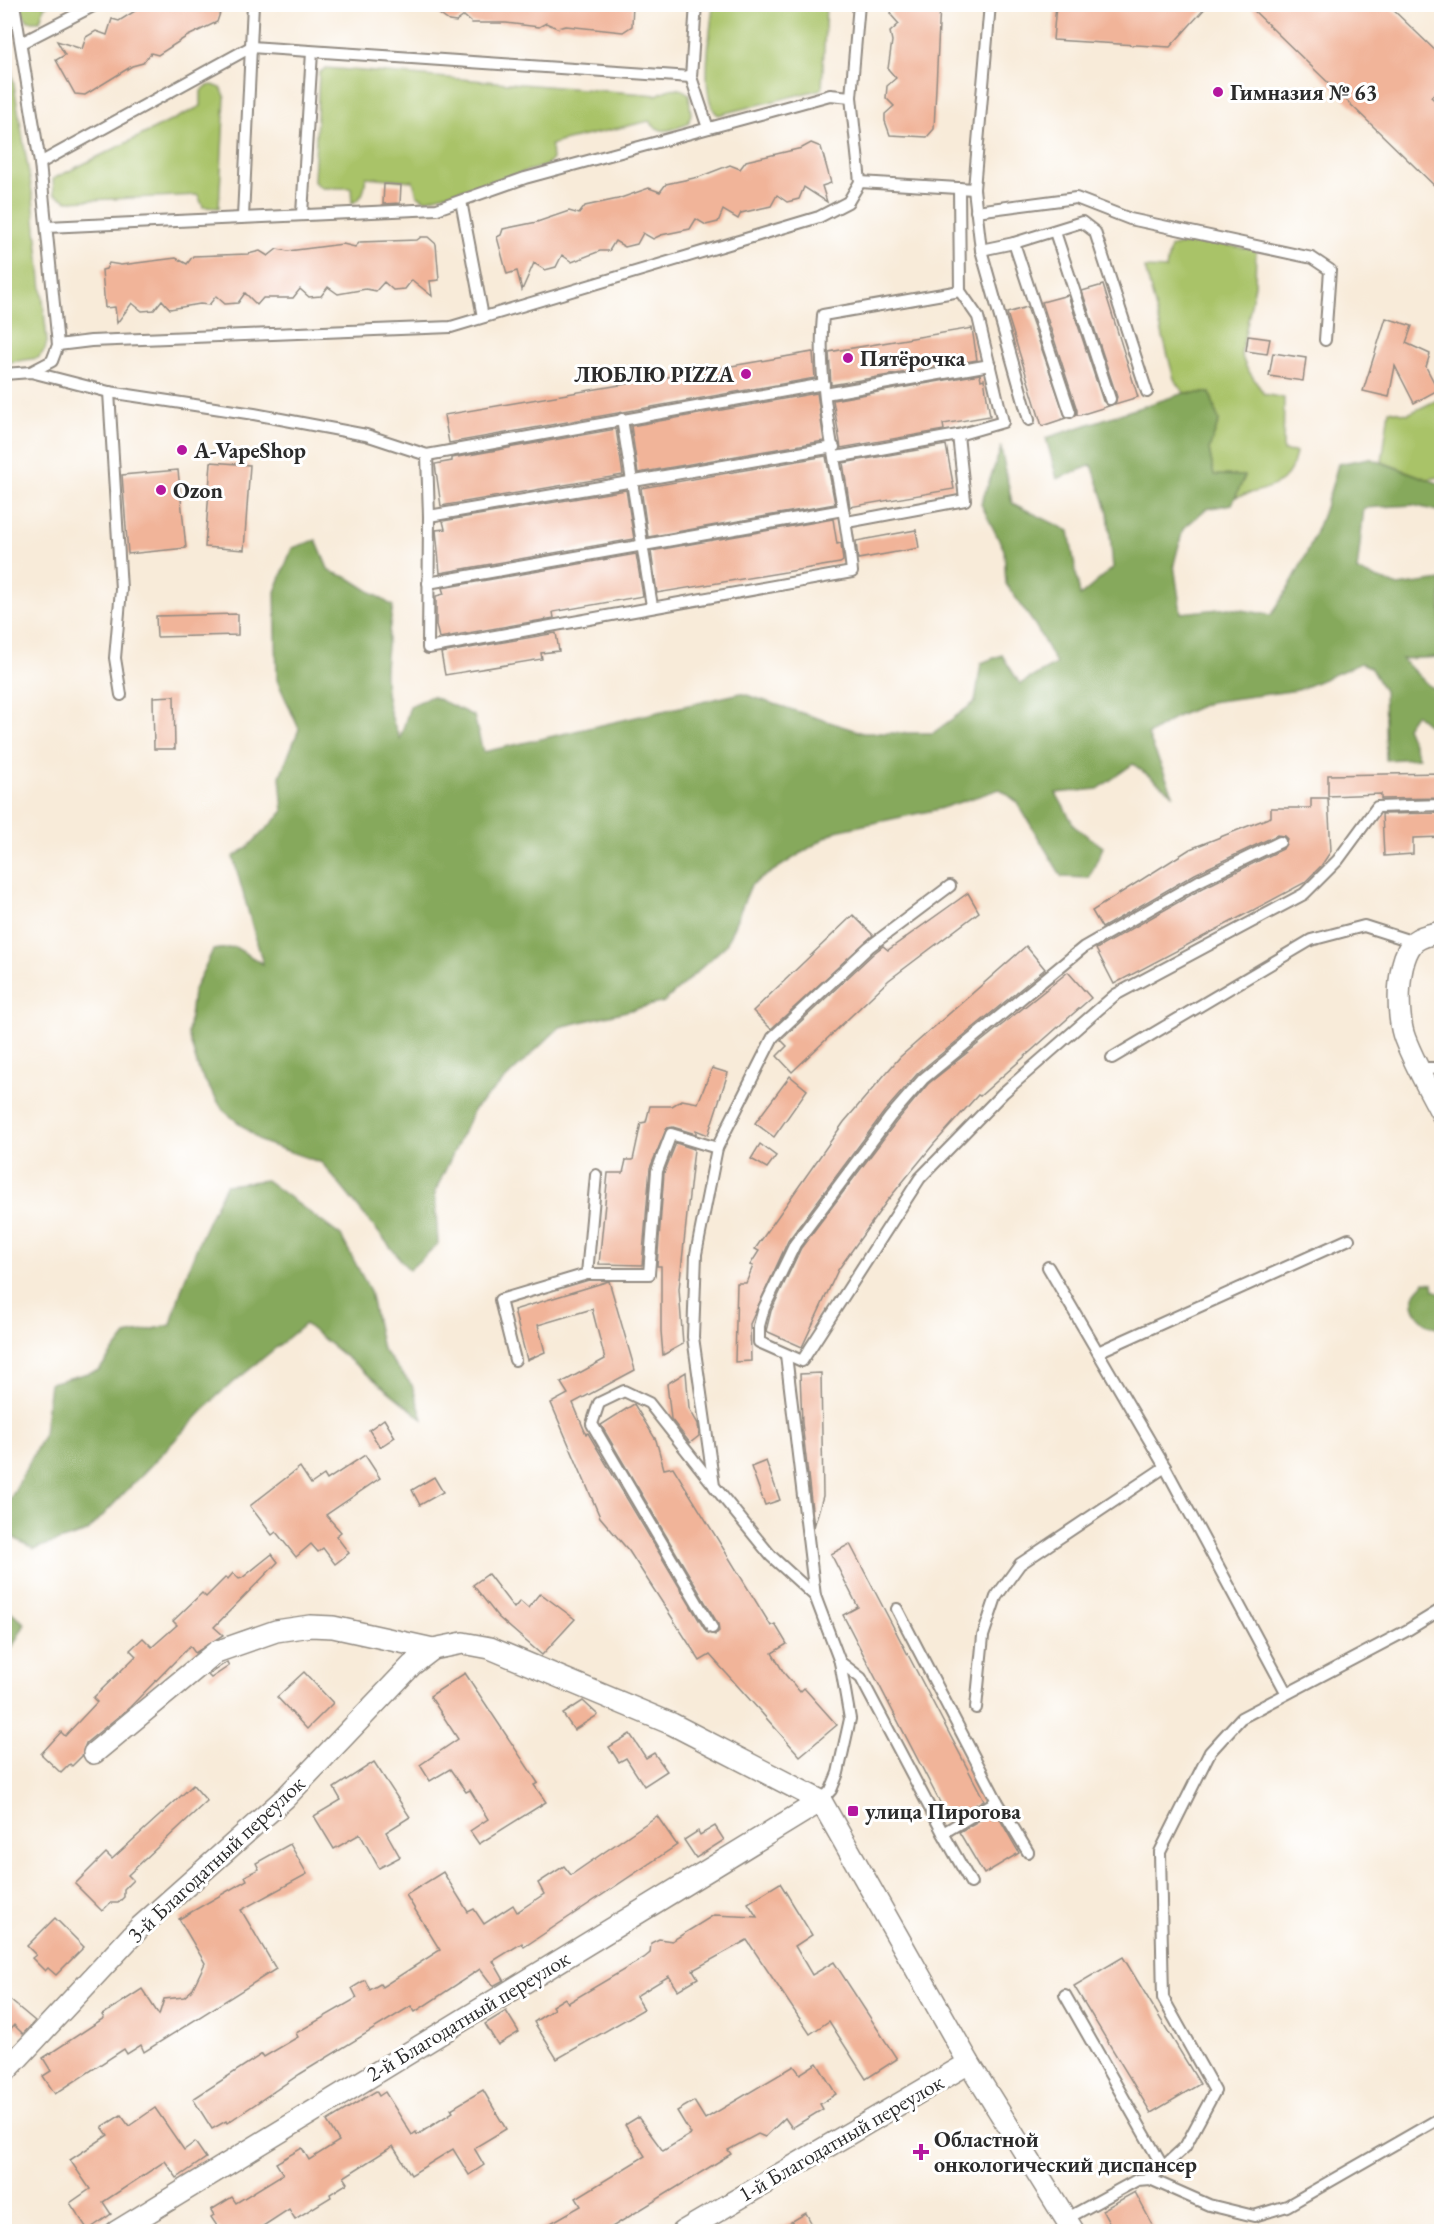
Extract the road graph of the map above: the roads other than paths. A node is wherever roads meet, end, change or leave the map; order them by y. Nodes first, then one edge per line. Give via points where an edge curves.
1 (14, 4) edge
2 (97, 4) edge
3 (253, 4) edge
4 (696, 4) edge
5 (859, 4) edge
6 (990, 4) edge
7 (21, 43) junction
8 (251, 48) junction
9 (312, 51) junction
10 (691, 76) junction
11 (851, 97) junction
12 (708, 128) junction
13 (40, 163) junction
14 (860, 182) junction
15 (959, 188) junction
16 (974, 189) junction
17 (461, 201) junction
18 (976, 211) junction
19 (302, 214) junction
20 (243, 217) junction
21 (46, 227) junction
22 (1055, 231) junction
23 (1014, 243) junction
24 (981, 250) junction
25 (960, 291) junction
26 (483, 317) junction
27 (1325, 340) dead end
28 (58, 345) junction
29 (990, 365) junction
30 (31, 372) junction
31 (4, 374) edge
32 (824, 389) junction
33 (109, 392) junction
34 (1147, 392) dead end
35 (1110, 399) dead end
36 (1070, 412) dead end
37 (622, 419) junction
38 (1029, 420) dead end
39 (958, 435) junction
40 (835, 452) junction
41 (427, 455) junction
42 (633, 483) junction
43 (843, 510) junction
44 (429, 516) junction
45 (847, 522) junction
46 (642, 546) junction
47 (428, 583) junction
48 (652, 606) junction
49 (121, 695) dead end
50 (1442, 805) edge
51 (1280, 842) dead end
52 (950, 886) dead end
53 (1442, 932) edge
54 (1414, 942) junction
55 (1112, 1058) dead end
56 (1419, 1068) junction
57 (1442, 1068) edge
58 (1442, 1114) edge
59 (717, 1148) junction
60 (596, 1175) dead end
61 (1349, 1239) dead end
62 (1048, 1267) dead end
63 (587, 1274) junction
64 (1098, 1352) junction
65 (786, 1354) junction
66 (514, 1360) dead end
67 (1165, 1467) junction
68 (714, 1486) junction
69 (815, 1596) junction
70 (897, 1609) dead end
71 (1442, 1609) edge
72 (712, 1628) dead end
73 (433, 1649) junction
74 (840, 1662) junction
75 (1286, 1692) junction
76 (976, 1708) dead end
77 (94, 1753) dead end
78 (821, 1801) junction
79 (997, 1801) junction
80 (943, 1833) junction
81 (1028, 1852) dead end
82 (971, 1883) dead end
83 (1065, 1995) dead end
84 (969, 2063) junction
85 (4, 2073) edge
86 (1442, 2117) edge
87 (1163, 2167) junction
88 (1150, 2179) junction
89 (1069, 2228) edge
90 (688, 2230) edge
91 (116, 2232) edge

1 - 7 lane
2 - 7 lane
3 - 8 lane
4 - 10 lane
5 - 11 lane
6 - 16 lane
7 - 13 lane
8 - 9 lane
8 - 13 lane
8 - 20 lane
9 - 10 lane
9 - 19 lane
10 - 12 lane
11 - 12 lane via 830,95
11 - 14 lane
12 - 17 lane via 525,178
13 - 21 lane
14 - 15 lane
14 - 26 lane via 848,201 819,217
15 - 16 lane
15 - 25 lane
16 - 18 lane
17 - 19 lane via 437,209
17 - 26 lane
18 - 24 lane
18 - 27 lane via 1076,198 1130,219 1312,258 1330,270
19 - 20 lane
20 - 21 lane
21 - 28 lane
22 - 23 lane
22 - 34 lane via 1082,222 1095,232
22 - 35 lane
23 - 24 lane
23 - 36 lane
24 - 38 lane
25 - 29 lane via 978,317
25 - 32 lane via 823,315
26 - 28 lane via 452,327
28 - 30 lane via 52,361
29 - 32 lane
29 - 39 lane via 1003,423
30 - 31 lane
30 - 33 lane
32 - 37 lane
32 - 40 lane
33 - 41 lane via 366,435
33 - 49 lane via 122,589 115,658
37 - 41 lane
37 - 42 lane
39 - 40 lane
39 - 45 lane via 965,500
40 - 42 lane
40 - 43 lane
41 - 44 lane
42 - 44 lane
42 - 46 lane
43 - 45 lane
43 - 46 lane
44 - 47 lane
45 - 48 lane via 852,572
46 - 47 lane
46 - 48 lane
47 - 48 lane via 428,648
50 - 65 lane via 1377,807 1338,860 1304,894 1115,995 1003,1093 920,1178 802,1361
51 - 65 lane via 1199,881 1084,947 923,1079 795,1244 759,1326 759,1342
52 - 59 lane via 869,946 772,1037
53 - 54 street
54 - 55 lane via 1364,926 1311,940
54 - 56 street via 1404,958 1400,1016 1404,1037
56 - 57 lane
56 - 58 street
59 - 63 lane via 671,1134 657,1171 649,1274
59 - 68 lane via 696,1254 693,1337
60 - 63 lane
61 - 64 lane
62 - 64 lane
63 - 66 lane via 500,1300
64 - 67 lane
65 - 69 lane
67 - 75 lane
67 - 76 lane via 1020,1564 996,1597 983,1636
68 - 69 lane via 771,1556
68 - 72 lane via 650,1403 624,1391 599,1403 592,1424
69 - 74 lane
70 - 79 lane
71 - 75 lane
73 - 77 street via 310,1626 249,1639 216,1652
73 - 78 street via 463,1643 490,1648 672,1724
73 - 85 street, 3-й Благодатный переулок via 412,1665 285,1798 140,1928
74 - 78 lane via 850,1719 838,1773
74 - 80 lane via 861,1678
75 - 87 lane via 1241,1718 1210,1752 1160,1852 1163,1998 1215,2091 1185,2147
78 - 84 street
78 - 91 street, 2-й Благодатный переулок
79 - 80 lane
79 - 81 lane
80 - 82 lane
83 - 87 lane
84 - 89 street
84 - 90 street, 1-й Благодатный переулок
86 - 88 lane via 1287,2206 1254,2216 1209,2205
87 - 88 lane
88 - 89 lane via 1137,2180

